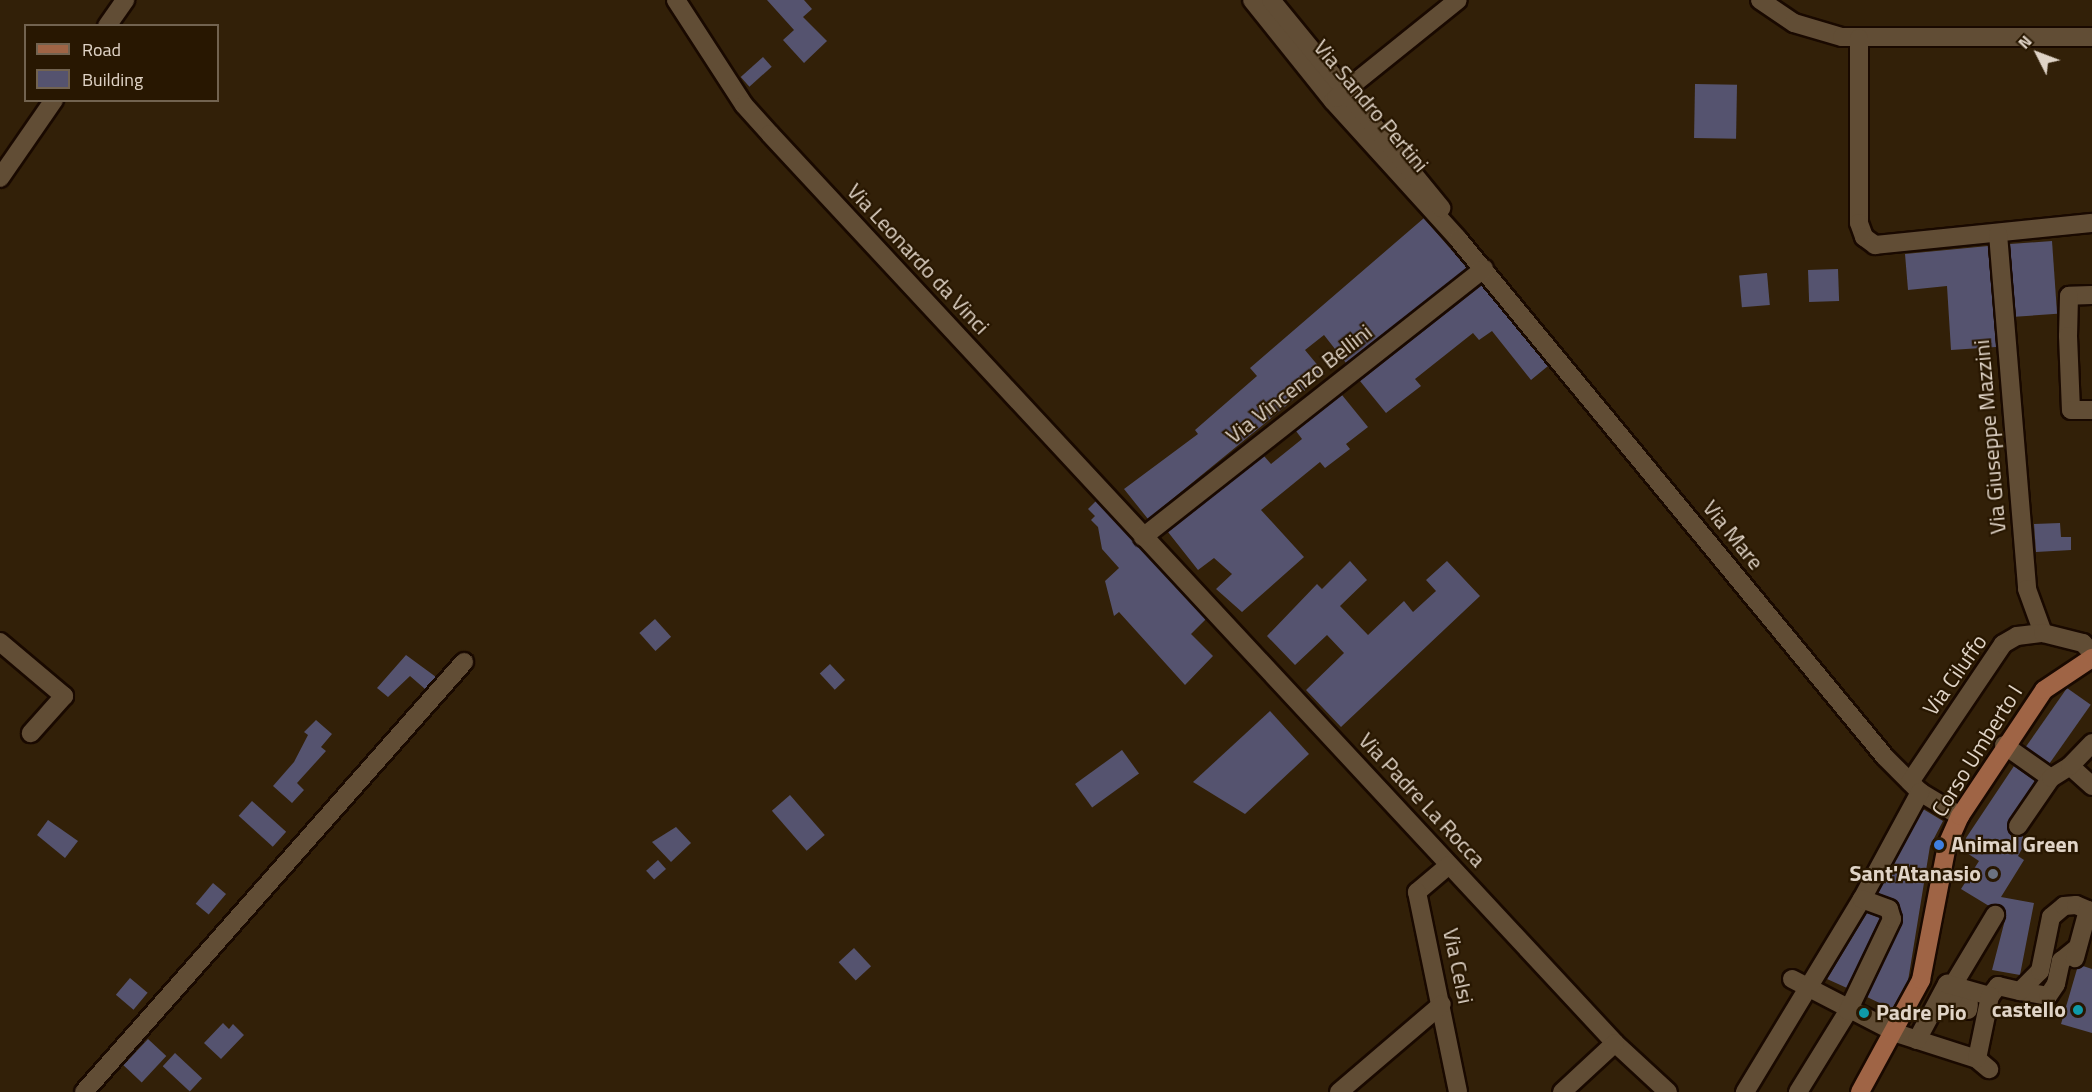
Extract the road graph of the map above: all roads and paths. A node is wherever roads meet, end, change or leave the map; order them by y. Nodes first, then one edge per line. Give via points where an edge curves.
1 (125, 0) edge
2 (676, 0) edge
3 (1458, 0) edge
4 (1760, 0) edge
5 (1262, 2) edge
6 (108, 24) edge
7 (2092, 37) edge
8 (1859, 38) junction
9 (1339, 96) junction
10 (53, 102) edge
11 (0, 178) edge
12 (2092, 223) edge
13 (1998, 234) junction
14 (1484, 269) junction
15 (2092, 295) edge
16 (2092, 410) edge
17 (1143, 537) junction
18 (2043, 633) junction
19 (0, 642) edge
20 (2092, 653) edge
21 (2092, 658) edge
22 (464, 662) dead end
23 (32, 733) dead end
24 (2092, 743) edge
25 (2004, 745) junction
26 (2070, 766) junction
27 (2051, 778) junction
28 (2092, 786) edge
29 (1915, 787) junction
30 (1960, 816) junction
31 (2018, 826) dead end
32 (1449, 865) junction
33 (1863, 899) junction
34 (1995, 915) dead end
35 (1792, 979) dead end
36 (1809, 988) junction
37 (2020, 991) junction
38 (1442, 1004) junction
39 (1963, 1008) junction
40 (1848, 1011) junction
41 (1896, 1033) junction
42 (1928, 1033) junction
43 (1615, 1043) junction
44 (84, 1092) edge
45 (1339, 1092) edge
46 (1458, 1092) edge
47 (1562, 1092) edge
48 (1668, 1092) edge
49 (1745, 1092) edge
50 (1798, 1092) edge
51 (1860, 1092) edge

1 - 6 street
2 - 17 street, Via Leonardo da Vinci via 757,119
3 - 9 street
4 - 8 street via 1807,28
5 - 9 street, Via Sandro Pertini
7 - 8 street
8 - 13 street via 1859,223 1864,237 1875,245
9 - 14 street, Via Sandro Pertini via 1440,205 1458,238
10 - 11 street
12 - 13 street
13 - 18 street, Via Giuseppe Mazzini via 2027,589
14 - 17 street, Via Vincenzo Bellini
14 - 29 street, Via Mare via 1885,758
15 - 16 street via 2069,296 2068,336 2071,410
17 - 32 street, Via Padre La Rocca
18 - 20 street, Via Ciluffo via 2083,643
18 - 29 street, Via Ciluffo via 2018,636 2003,644
19 - 23 street via 64,696
21 - 25 main road, Corso Umberto I via 2044,690
22 - 44 street
24 - 26 street
25 - 27 street
25 - 30 main road, Corso Umberto I
26 - 27 street
26 - 28 street
27 - 31 street
29 - 30 street, Via Mare
29 - 33 street, Via Ciluffo
30 - 41 main road, Corso Umberto I via 1947,845 1921,980
32 - 38 street, Via Celsi via 1417,892
32 - 43 street, Via Padre La Rocca
33 - 36 street, Via Ciluffo
33 - 40 street via 1889,909 1892,919
34 - 39 street
35 - 36 street
36 - 40 street
36 - 49 street, Via Ciluffo
37 - 37 street via 2040,971 2051,917 2064,906 2088,910 2076,953 2061,961 2056,984 2048,996
37 - 39 street via 1998,986
38 - 45 street
38 - 46 street, Via Celsi
39 - 42 street
39 - 42 street via 1983,1064
40 - 41 street
40 - 50 street
41 - 42 street
41 - 51 main road, Corso Umberto I
43 - 47 street
43 - 48 street, Via Padre La Rocca

